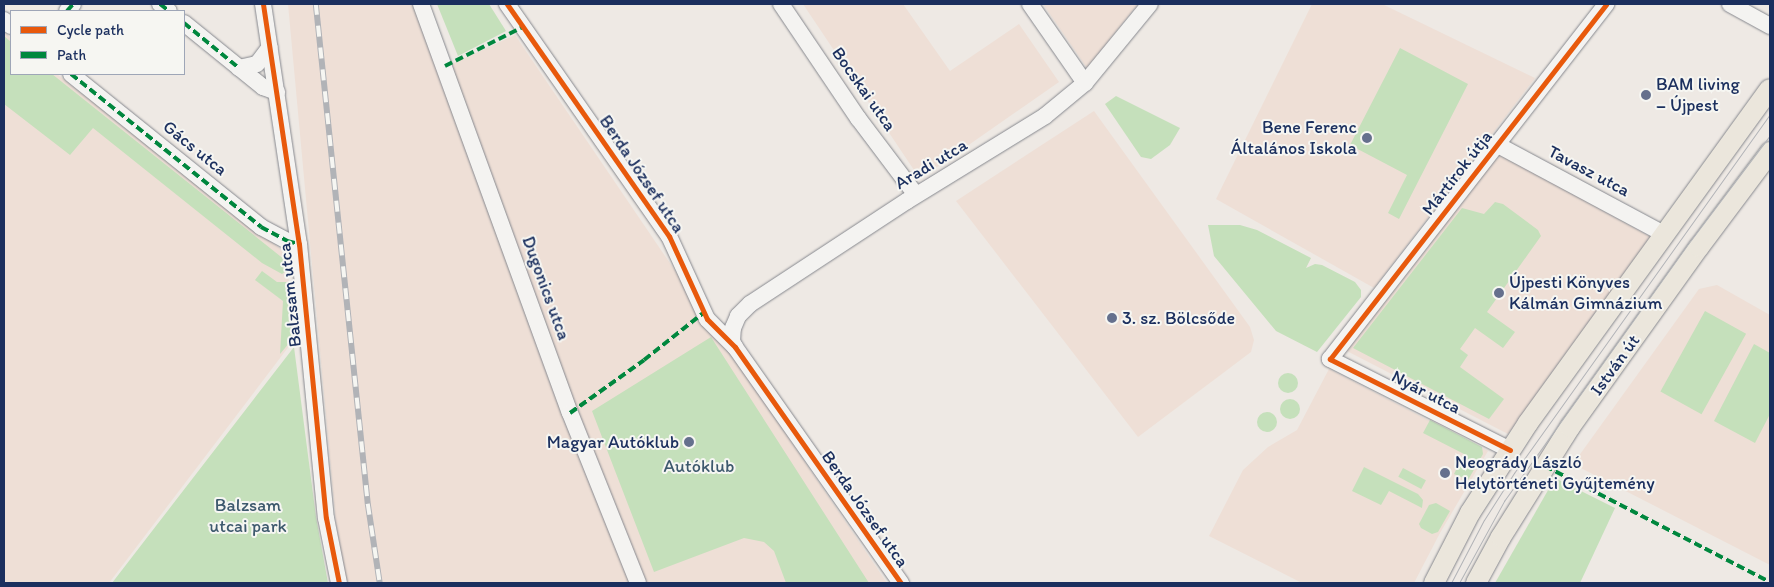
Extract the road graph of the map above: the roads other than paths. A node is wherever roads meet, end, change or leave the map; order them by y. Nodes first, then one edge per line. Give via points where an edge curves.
1 (263, 4) edge
2 (421, 4) edge
3 (507, 4) edge
4 (781, 4) edge
5 (1030, 4) edge
6 (1150, 4) edge
7 (1606, 4) edge
8 (1730, 4) edge
9 (185, 24) edge
10 (1770, 26) edge
11 (270, 47) junction
12 (239, 68) junction
13 (72, 75) edge
14 (1085, 83) junction
15 (1770, 89) edge
16 (277, 92) junction
17 (1496, 144) junction
18 (1770, 152) edge
19 (916, 195) junction
20 (1664, 234) junction
21 (299, 244) junction
22 (735, 347) junction
23 (1330, 359) joint
24 (1510, 450) junction
25 (339, 583) edge
26 (638, 583) edge
27 (901, 583) edge
28 (1434, 583) edge
29 (1476, 583) edge

1 - 11 street, Balzsam utca
2 - 26 street, Dugonics utca via 570,413
3 - 22 street, Berda József utca via 666,230 702,313
4 - 19 street, Bocskai utca via 858,118
5 - 14 street
6 - 14 street, Aradi utca
7 - 17 street, Mártírok útja
8 - 10 street
9 - 12 street
11 - 12 street via 257,64
11 - 16 street, Balzsam utca
12 - 16 street via 266,89
13 - 21 street, Gács utca via 261,227
14 - 19 street, Aradi utca via 1015,137
15 - 20 main road, István út
16 - 21 street, Balzsam utca
17 - 20 street, Tavasz utca
17 - 23 street, Mártírok útja
18 - 29 main road, István út via 1580,413
19 - 22 street, Aradi utca via 750,304 738,316 733,328
20 - 24 main road, István út
21 - 25 street, Balzsam utca via 326,518
22 - 27 street, Berda József utca
23 - 24 street, Nyár utca
24 - 28 main road, István út via 1462,528

